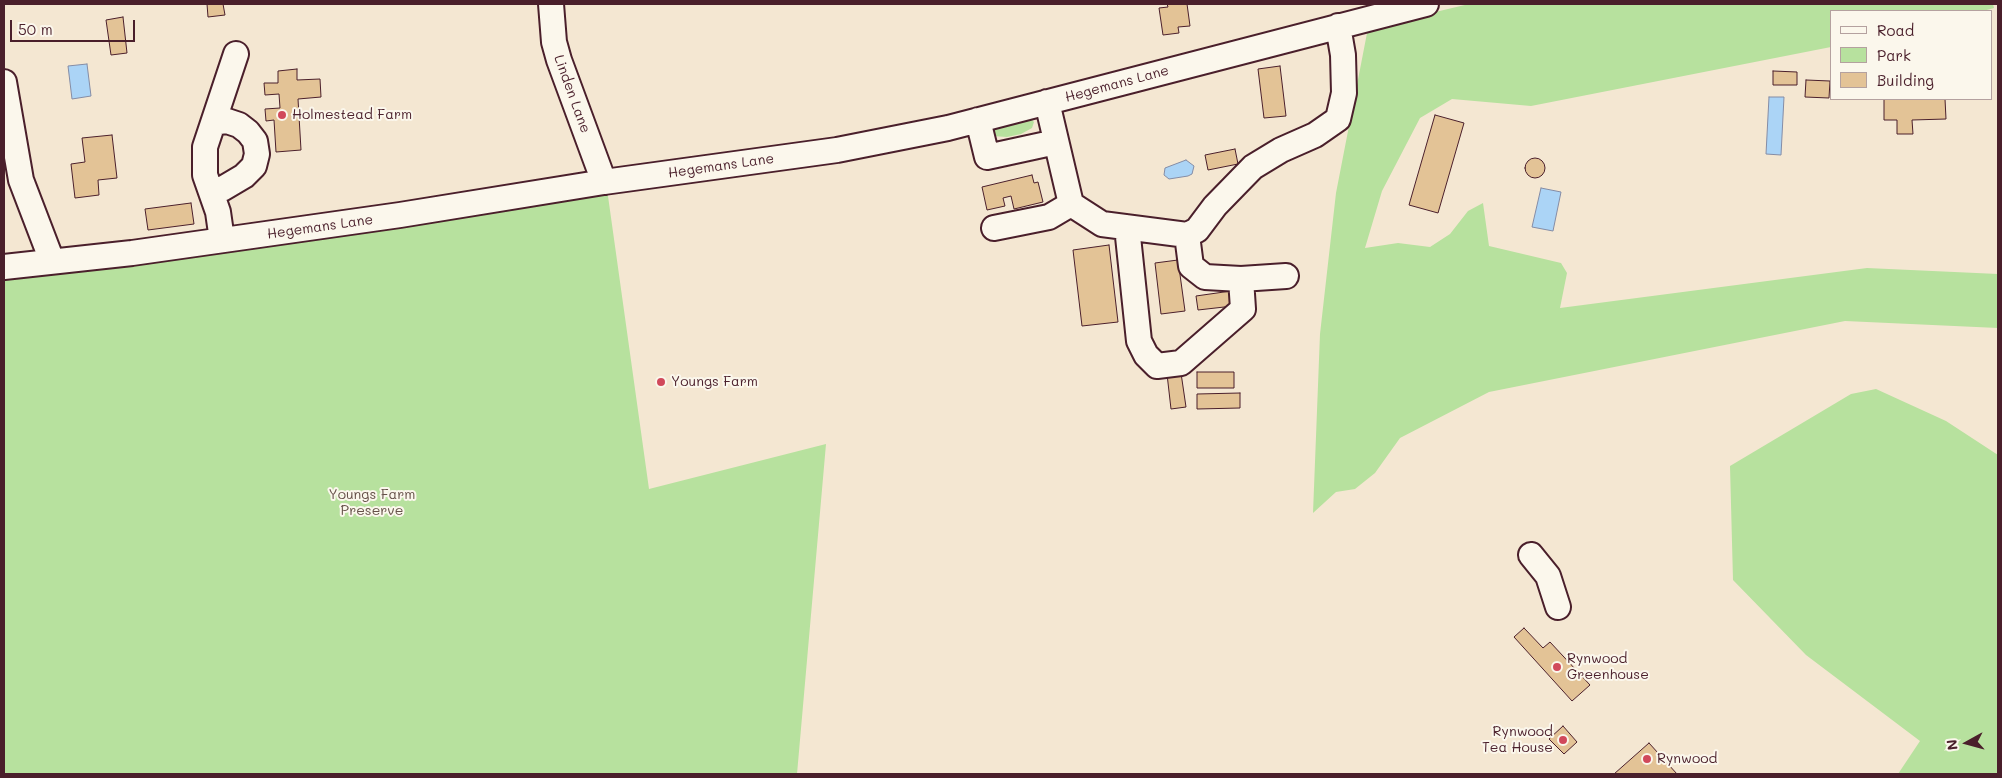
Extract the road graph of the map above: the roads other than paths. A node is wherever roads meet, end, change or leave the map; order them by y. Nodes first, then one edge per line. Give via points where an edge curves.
1 (551, 4) edge
2 (1426, 4) edge
3 (1338, 26) junction
4 (236, 54) dead end
5 (4, 82) edge
6 (1047, 102) junction
7 (978, 120) junction
8 (214, 123) junction
9 (1056, 142) junction
10 (604, 182) junction
11 (211, 189) junction
12 (1071, 204) junction
13 (1127, 227) junction
14 (994, 228) dead end
15 (1187, 235) junction
16 (222, 240) junction
17 (52, 261) junction
18 (4, 266) edge
19 (1286, 276) dead end
20 (1241, 279) junction
21 (1531, 555) dead end
22 (1558, 607) dead end

1 - 10 street, Linden Lane via 559,60
2 - 3 street, Hegemans Lane
3 - 6 street, Hegemans Lane
3 - 15 street via 1344,93 1338,119 1315,135 1253,167 1221,199 1197,230
4 - 8 street
5 - 17 street via 21,180
6 - 7 street, Hegemans Lane
6 - 9 street
7 - 9 street via 987,157
7 - 10 street, Hegemans Lane via 837,150
8 - 11 street via 205,147 204,163
8 - 11 street via 240,126 255,141 257,154 254,166 244,176 227,187
9 - 12 street
10 - 16 street, Hegemans Lane via 400,216
11 - 16 street
12 - 13 street via 1102,224
12 - 14 street via 1050,217
13 - 15 street
13 - 20 street via 1139,341 1157,366 1182,363 1244,309
15 - 20 street via 1191,266 1205,277
16 - 17 street, Hegemans Lane
17 - 18 street, Hegemans Lane
19 - 20 street
21 - 22 street via 1548,576

